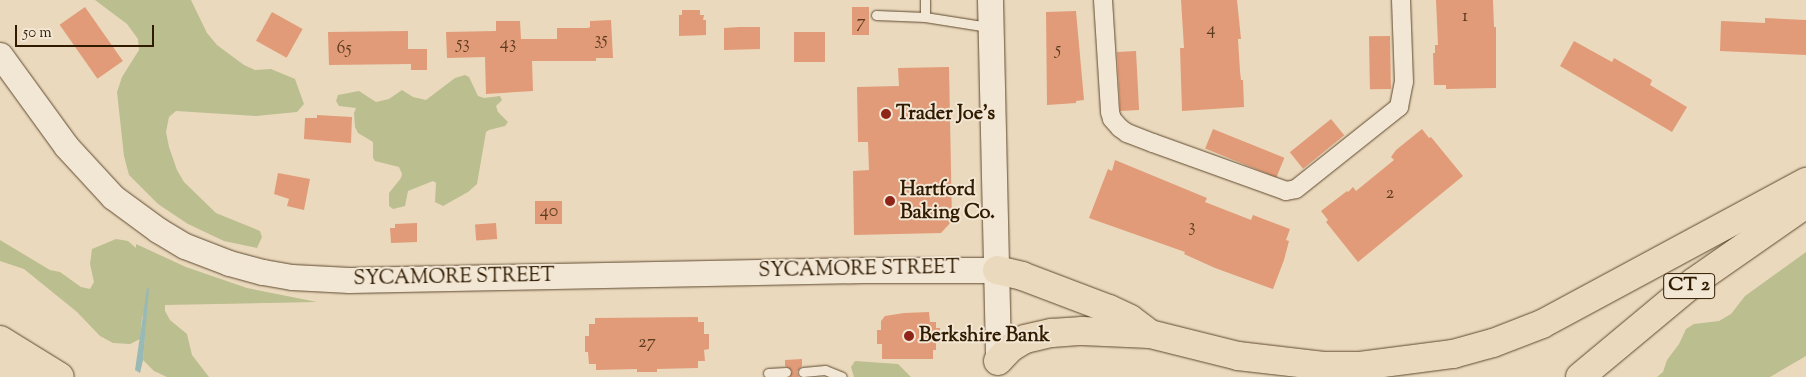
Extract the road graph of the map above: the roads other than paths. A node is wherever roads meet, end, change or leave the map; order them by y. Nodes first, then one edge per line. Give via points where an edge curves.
1 (925, 0) edge
2 (990, 0) edge
3 (1103, 0) edge
4 (1401, 0) edge
5 (876, 14) dead end
6 (925, 16) junction
7 (991, 27) junction
8 (0, 55) edge
9 (1806, 182) edge
10 (1806, 204) edge
11 (997, 270) junction
12 (1150, 334) junction
13 (0, 340) edge
14 (998, 361) joint
15 (0, 368) edge
16 (786, 372) dead end
17 (802, 372) dead end
18 (768, 373) dead end
19 (38, 377) edge
20 (60, 377) edge
21 (842, 377) edge
22 (1580, 377) edge

1 - 6 lane
2 - 7 street
3 - 4 street via 1110,112 1120,128 1286,191 1296,189 1399,107 1404,82
5 - 6 lane
6 - 7 lane
7 - 11 street
8 - 11 street, SYCAMORE STREET via 66,146 113,197 185,246 263,272 356,280
9 - 12 highway via 1549,321 1469,350 1416,360 1325,366 1238,356
10 - 22 highway, CT 2 via 1694,282
11 - 12 highway via 1022,276 1109,309
11 - 14 street
12 - 14 highway via 1047,333 1021,341
13 - 20 highway
15 - 19 highway
16 - 18 lane
17 - 21 lane via 825,370

